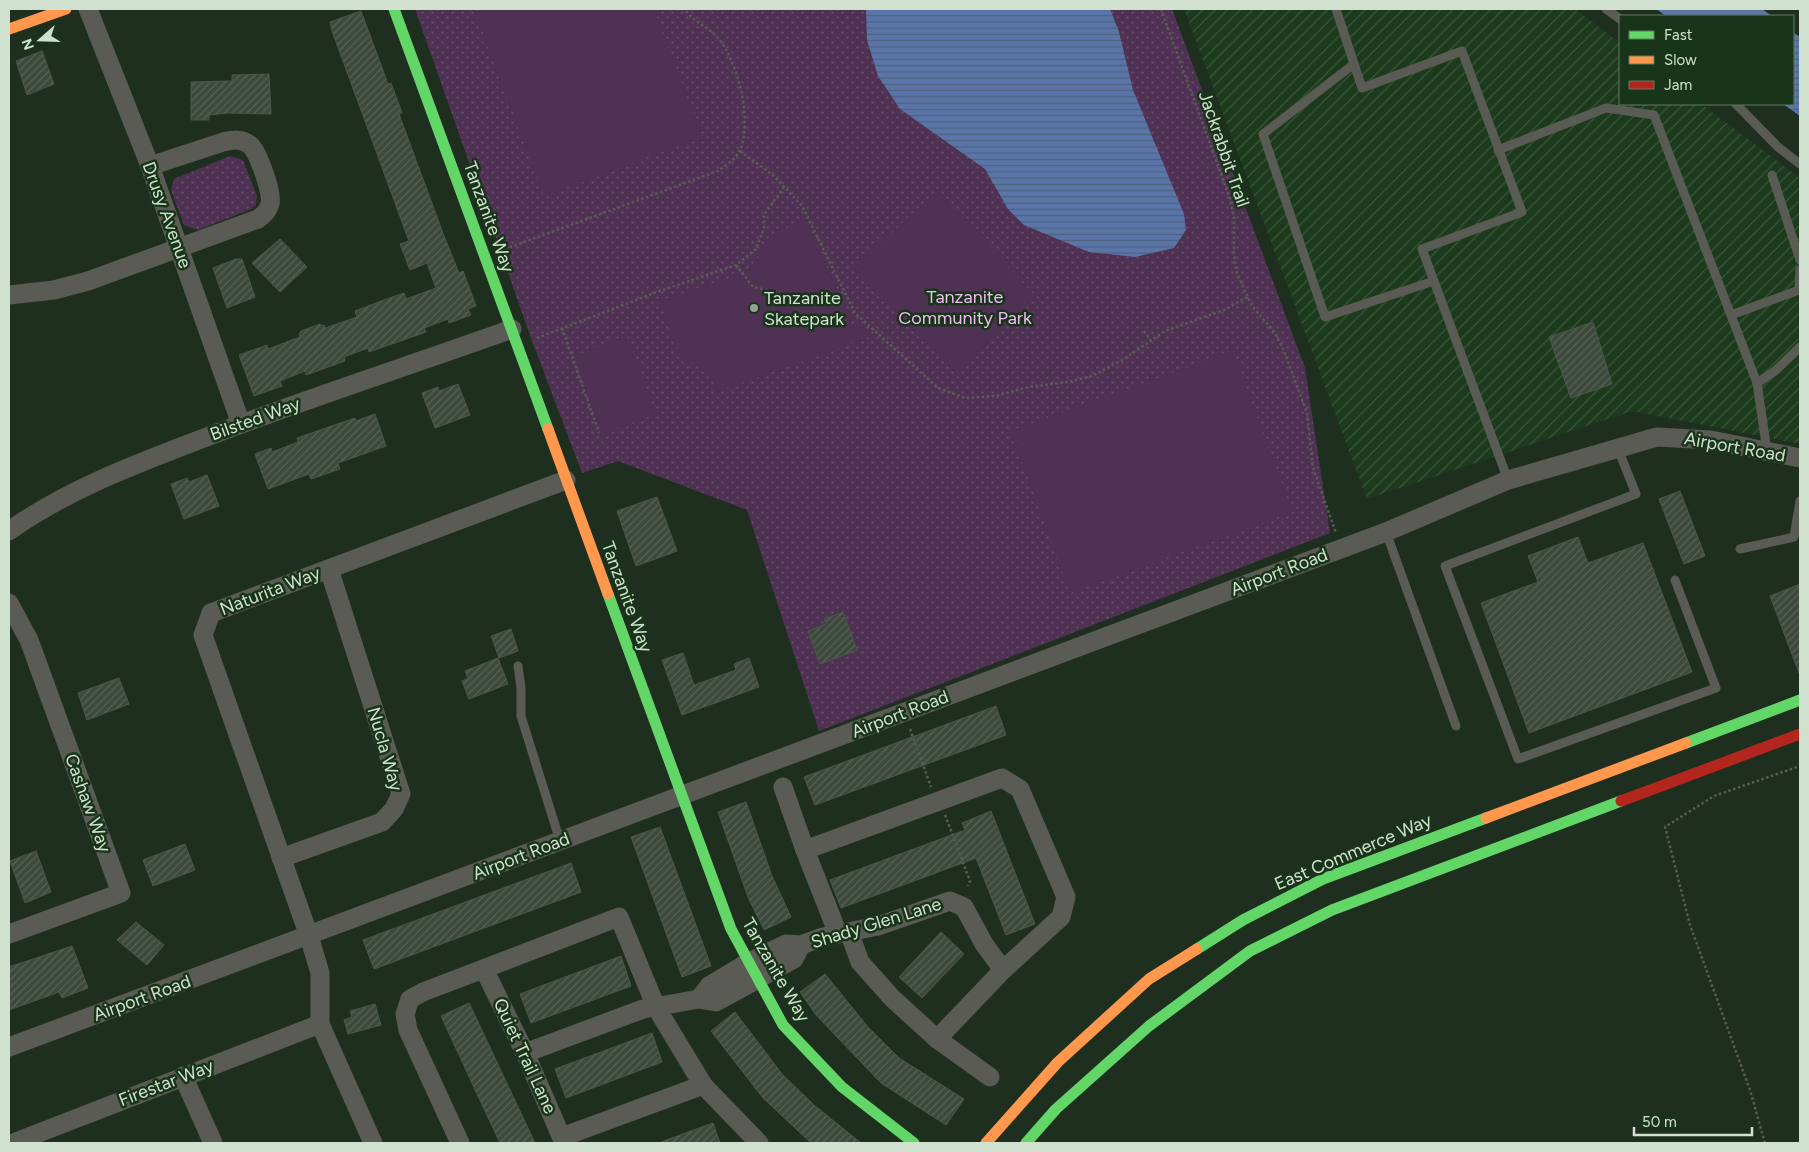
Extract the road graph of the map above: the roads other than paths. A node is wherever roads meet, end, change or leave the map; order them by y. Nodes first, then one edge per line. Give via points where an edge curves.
1 (66, 9) edge
2 (88, 9) edge
3 (394, 9) edge
4 (1336, 9) edge
5 (1606, 9) edge
6 (1619, 18) edge
7 (9, 29) edge
8 (1354, 64) junction
9 (1737, 105) edge
10 (1498, 150) junction
11 (1800, 164) edge
12 (150, 166) junction
13 (1772, 175) dead end
14 (179, 246) junction
15 (1800, 260) edge
16 (1800, 270) edge
17 (1434, 281) junction
18 (9, 295) edge
19 (1731, 315) junction
20 (512, 329) junction
21 (1800, 347) edge
22 (1757, 383) junction
23 (241, 424) junction
24 (1618, 449) junction
25 (1767, 452) junction
26 (1800, 458) edge
27 (566, 480) junction
28 (1508, 480) junction
29 (1800, 501) edge
30 (9, 531) edge
31 (1386, 532) junction
32 (1797, 537) edge
33 (1740, 549) dead end
34 (329, 569) junction
35 (1675, 580) dead end
36 (9, 603) edge
37 (518, 666) dead end
38 (1800, 700) edge
39 (1456, 726) dead end
40 (1800, 734) edge
41 (783, 787) dead end
42 (681, 796) junction
43 (560, 841) junction
44 (805, 850) junction
45 (281, 858) junction
46 (843, 933) junction
47 (9, 934) edge
48 (309, 936) junction
49 (801, 946) junction
50 (749, 962) junction
51 (484, 969) junction
52 (1003, 970) junction
53 (758, 980) junction
54 (699, 999) junction
55 (656, 1007) junction
56 (320, 1024) junction
57 (937, 1039) junction
58 (9, 1048) edge
59 (525, 1052) junction
60 (183, 1076) junction
61 (990, 1077) dead end
62 (703, 1086) junction
63 (43, 1138) edge
64 (563, 1140) edge
65 (13, 1143) edge
66 (213, 1143) edge
67 (373, 1143) edge
68 (460, 1143) edge
69 (759, 1143) edge
70 (914, 1143) edge
71 (986, 1143) edge
72 (1026, 1143) edge

1 - 7 main road
2 - 12 street, Drusy Avenue
3 - 20 main road, Tanzanite Way
4 - 8 lane
5 - 6 lane
8 - 10 lane via 1362,88 1462,51
8 - 17 lane via 1263,134 1325,317
9 - 11 lane via 1778,147
10 - 17 lane via 1522,212 1422,249
10 - 19 lane via 1606,108 1654,116
12 - 14 street, Drusy Avenue
12 - 14 street via 223,142 239,140 255,150 270,192 268,207 258,219
13 - 15 lane
14 - 18 street via 88,281 54,290
14 - 23 street, Drusy Avenue
16 - 19 lane via 1799,290
17 - 28 lane
19 - 22 lane
20 - 23 street, Bilsted Way
20 - 27 main road, Tanzanite Way
21 - 22 lane
22 - 25 lane
23 - 30 street, Bilsted Way via 134,464 82,488
24 - 25 street, Airport Road via 1657,437 1685,437
24 - 28 street, Airport Road
24 - 35 lane via 1636,494 1445,566 1518,760 1716,688
25 - 26 street, Airport Road
27 - 34 street, Naturita Way
27 - 42 main road, Tanzanite Way
28 - 31 street, Airport Road
29 - 32 lane
31 - 39 lane
31 - 42 street, Airport Road
32 - 33 lane
34 - 45 street, Nucla Way via 401,794 394,809 382,822
34 - 45 street, Naturita Way via 212,613 203,635
36 - 47 street, Cashaw Way via 28,640 121,893
37 - 43 lane via 521,716
38 - 71 main road, East Commerce Way via 1324,879 1243,920 1149,979 1058,1062
40 - 72 main road via 1332,910 1250,951 1149,1026 1056,1109
41 - 44 street
42 - 43 street, Airport Road
42 - 50 main road, Tanzanite Way via 731,929
43 - 48 street, Airport Road
44 - 46 street
44 - 52 street via 1002,778 1020,788 1066,897 1061,917
45 - 48 street, Naturita Way
46 - 49 street, Shady Glen Lane
46 - 52 street, Shady Glen Lane via 878,926 950,901 964,907
46 - 57 street via 860,962 892,998
48 - 56 street, Naturita Way via 320,973
48 - 58 street, Airport Road
49 - 50 street, Shady Glen Lane via 786,944
49 - 53 street, Shady Glen Lane via 794,959
50 - 53 main road, Tanzanite Way
50 - 54 street, Shady Glen Lane via 709,986
51 - 55 street via 619,917
51 - 59 street, Quiet Trail Lane
51 - 68 street via 410,999 405,1014 408,1030
52 - 57 street
53 - 54 street, Shady Glen Lane via 716,1002
53 - 70 main road, Tanzanite Way via 783,1025 842,1087
54 - 55 street, Shady Glen Lane
55 - 59 street, Shady Glen Lane
55 - 62 street
56 - 60 street, Firestar Way
56 - 67 street
57 - 61 street
59 - 64 street, Quiet Trail Lane
60 - 63 street, Firestar Way
60 - 66 street
62 - 64 street
62 - 69 street
63 - 65 street, Firestar Way

